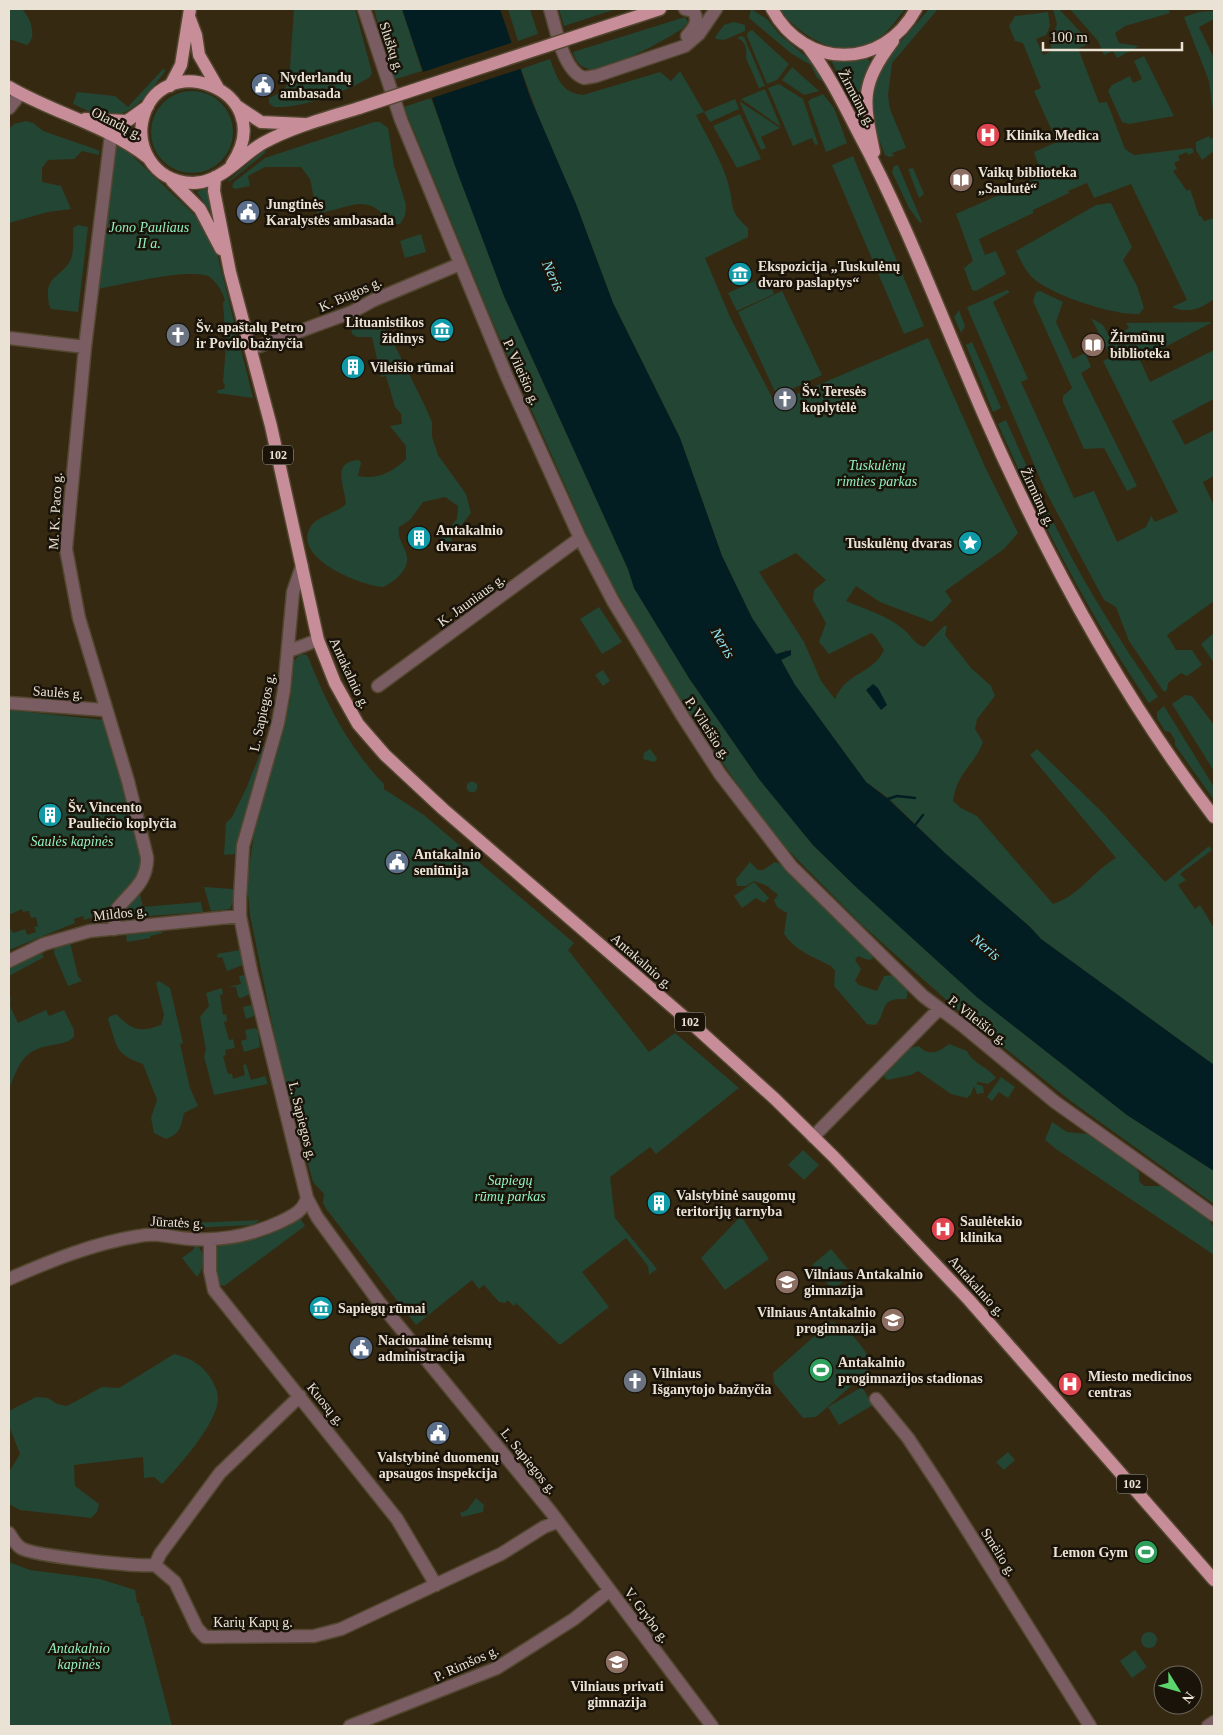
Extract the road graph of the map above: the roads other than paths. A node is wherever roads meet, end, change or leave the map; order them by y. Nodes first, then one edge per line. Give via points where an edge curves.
1 (364, 9) edge
2 (550, 9) edge
3 (660, 9) edge
4 (685, 9) edge
5 (716, 9) edge
6 (760, 9) edge
7 (916, 9) edge
8 (190, 14) edge
9 (775, 14) edge
10 (900, 31) junction
11 (807, 45) junction
12 (666, 52) junction
13 (170, 86) junction
14 (9, 87) edge
15 (218, 88) junction
16 (20, 94) junction
17 (392, 95) joint
18 (150, 104) junction
19 (237, 106) junction
20 (9, 108) edge
21 (70, 116) junction
22 (307, 124) junction
23 (111, 135) junction
24 (149, 158) junction
25 (232, 164) junction
26 (877, 167) junction
27 (167, 176) junction
28 (216, 178) junction
29 (460, 264) junction
30 (230, 272) junction
31 (9, 338) edge
32 (85, 348) junction
33 (251, 349) junction
34 (580, 538) junction
35 (302, 566) junction
36 (318, 640) junction
37 (289, 651) junction
38 (378, 686) dead end
39 (9, 703) edge
40 (105, 710) junction
41 (1214, 817) edge
42 (240, 916) junction
43 (115, 928) junction
44 (9, 961) edge
45 (939, 1009) junction
46 (813, 1137) junction
47 (307, 1198) junction
48 (1214, 1215) edge
49 (210, 1239) junction
50 (9, 1279) edge
51 (300, 1396) junction
52 (876, 1399) dead end
53 (557, 1522) junction
54 (9, 1533) edge
55 (156, 1566) junction
56 (1214, 1580) edge
57 (436, 1585) junction
58 (610, 1591) junction
59 (1214, 1722) edge
60 (350, 1726) edge
61 (712, 1726) edge
62 (1090, 1726) edge
63 (1208, 1726) edge

1 - 17 street, Sluškų g.
2 - 12 street via 568,63 579,76 590,78
3 - 22 main road, bridge
4 - 12 street via 695,13 696,24
5 - 12 street via 692,41
6 - 9 main road
7 - 10 main road, Žirmūnų g.
8 - 13 main road via 181,64
8 - 15 main road via 200,55
9 - 11 main road via 796,39
10 - 11 main road via 890,41 863,53 834,54
10 - 26 main road, Žirmūnų g. via 879,59 868,81 866,115
11 - 26 main road, Žirmūnų g. via 833,82
13 - 15 main road via 189,81
13 - 18 main road
14 - 16 main road, Olandų g.
15 - 19 main road
16 - 20 street
16 - 21 main road, Olandų g.
17 - 29 street, P. Vileišio g.
18 - 21 main road, Olandų g. via 132,118 120,122
18 - 24 main road via 142,129 143,146
19 - 22 main road via 260,122
19 - 25 main road via 243,137 240,152
21 - 23 main road, Olandų g.
22 - 25 main road via 260,144
23 - 24 main road, Olandų g.
23 - 32 street, M. K. Paco g.
24 - 27 main road
25 - 28 main road
26 - 41 main road, Žirmūnų g. via 907,230 983,413 1048,552 1143,715
27 - 28 main road via 193,183
27 - 30 main road, Antakalnio g. via 193,200 207,219
28 - 30 main road, Antakalnio g. via 214,191
29 - 33 street, K. Būgos g. via 352,312
29 - 34 street, P. Vileišio g.
30 - 33 main road, Antakalnio g. / 102
31 - 32 street
32 - 40 street, M. K. Paco g. via 66,549 79,618
33 - 35 main road, Antakalnio g. / 102 via 272,426
34 - 38 street, K. Jauniaus g.
34 - 45 street, P. Vileišio g. via 608,593 682,717 748,812 792,866
35 - 36 main road, Antakalnio g. / 102
35 - 37 street, L. Sapiegos g. via 293,592
36 - 37 street
36 - 46 main road, Antakalnio g. / 102 via 352,715 394,764 685,1017
37 - 42 street, L. Sapiegos g. via 276,729 243,846
39 - 40 street, Saulės g.
40 - 43 street, M. K. Paco g. via 139,822 147,862 142,882 114,913
42 - 43 street, Mildos g.
42 - 47 street, L. Sapiegos g.
43 - 44 street, Mildos g. via 90,931 44,944
45 - 46 street
45 - 48 street, P. Vileišio g. via 1054,1102
46 - 56 main road, Antakalnio g. / 102 via 914,1239
47 - 49 street, Jūratės g. via 300,1211 275,1224 247,1235
47 - 53 street, L. Sapiegos g. via 369,1289
49 - 50 street, Jūratės g. via 159,1234 138,1236 86,1250
49 - 51 street, Kuosų g. via 210,1271 214,1290
51 - 55 street via 216,1479 160,1554
51 - 57 street, Kuosų g. via 397,1519
52 - 62 street, Smėlio g. via 908,1438 939,1485
53 - 57 street, Karių Kapų g. via 501,1554
53 - 58 street, V. Grybo g.
54 - 55 street via 16,1544 32,1552
55 - 57 street, Karių Kapų g. via 175,1582 197,1628 205,1637 329,1633
58 - 60 street, P. Rimšos g. via 574,1619 497,1668
58 - 61 street, V. Grybo g.
59 - 63 street

